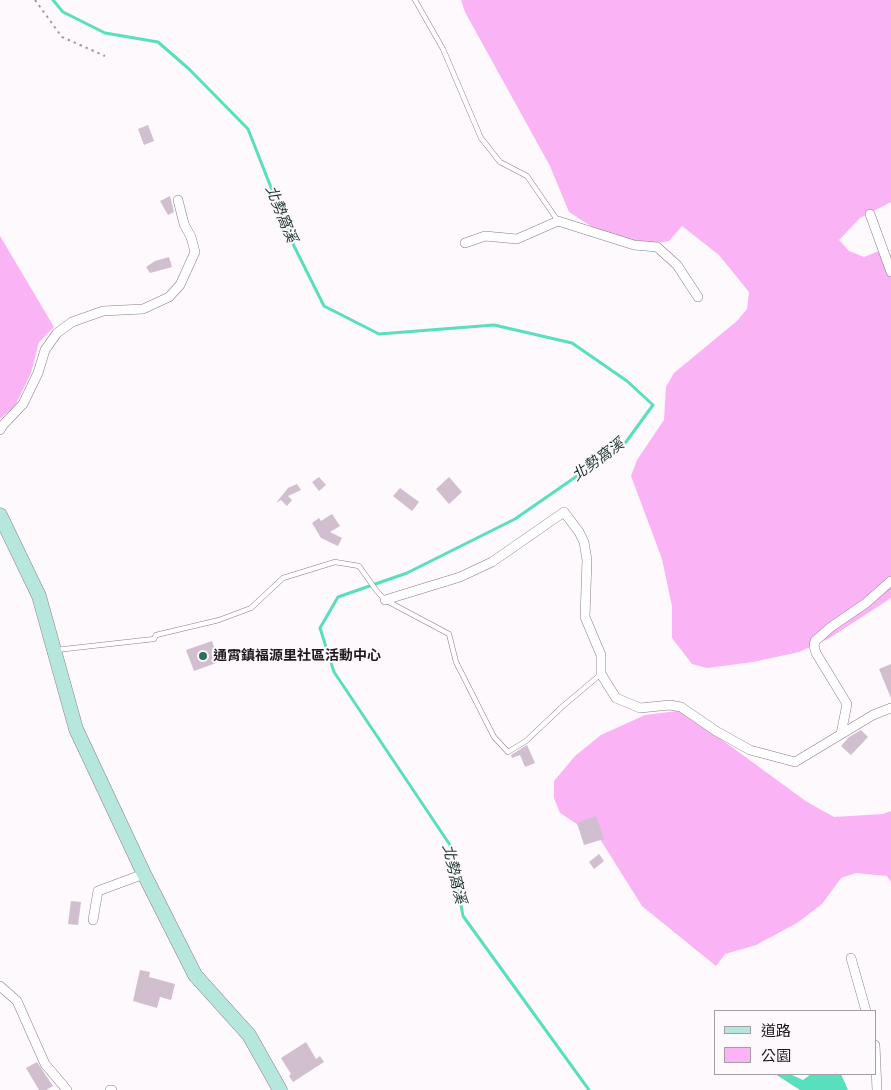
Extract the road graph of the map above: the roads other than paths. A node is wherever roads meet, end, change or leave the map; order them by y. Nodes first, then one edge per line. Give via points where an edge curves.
1 (415, 0) edge
2 (178, 200) dead end
3 (870, 214) dead end
4 (558, 221) junction
5 (465, 243) dead end
6 (891, 272) edge
7 (698, 297) dead end
8 (0, 430) edge
9 (0, 515) edge
10 (891, 580) edge
11 (385, 600) junction
12 (55, 650) junction
13 (601, 674) junction
14 (891, 708) edge
15 (841, 734) junction
16 (144, 874) junction
17 (93, 920) dead end
18 (851, 958) dead end
19 (0, 986) edge
20 (866, 1010) edge
21 (876, 1075) edge
22 (67, 1090) edge
23 (280, 1090) edge
24 (876, 1090) edge

1 - 4 lane via 443,48 481,138 500,162 527,176
2 - 8 street via 195,252 180,285 169,296 143,309 102,311 72,322 57,333 45,350 23,404
3 - 6 street
4 - 5 street via 517,239 486,236
4 - 7 street via 634,245 657,247 677,265
9 - 12 street via 39,596
10 - 15 street via 815,641 816,653 847,704
11 - 12 lane via 359,566 335,562 283,578 251,608 219,620 154,638
11 - 13 lane via 449,634 456,662 494,737 508,752 526,741
11 - 13 street via 460,577 492,562 564,512 584,542 585,617 601,655
12 - 16 street via 76,729
13 - 15 street via 616,698 640,708 670,705 681,708 750,750 795,762
14 - 15 street
16 - 17 street via 98,891
16 - 23 street via 195,975 249,1035
18 - 20 street
19 - 22 street via 17,1001 45,1064
21 - 24 street

